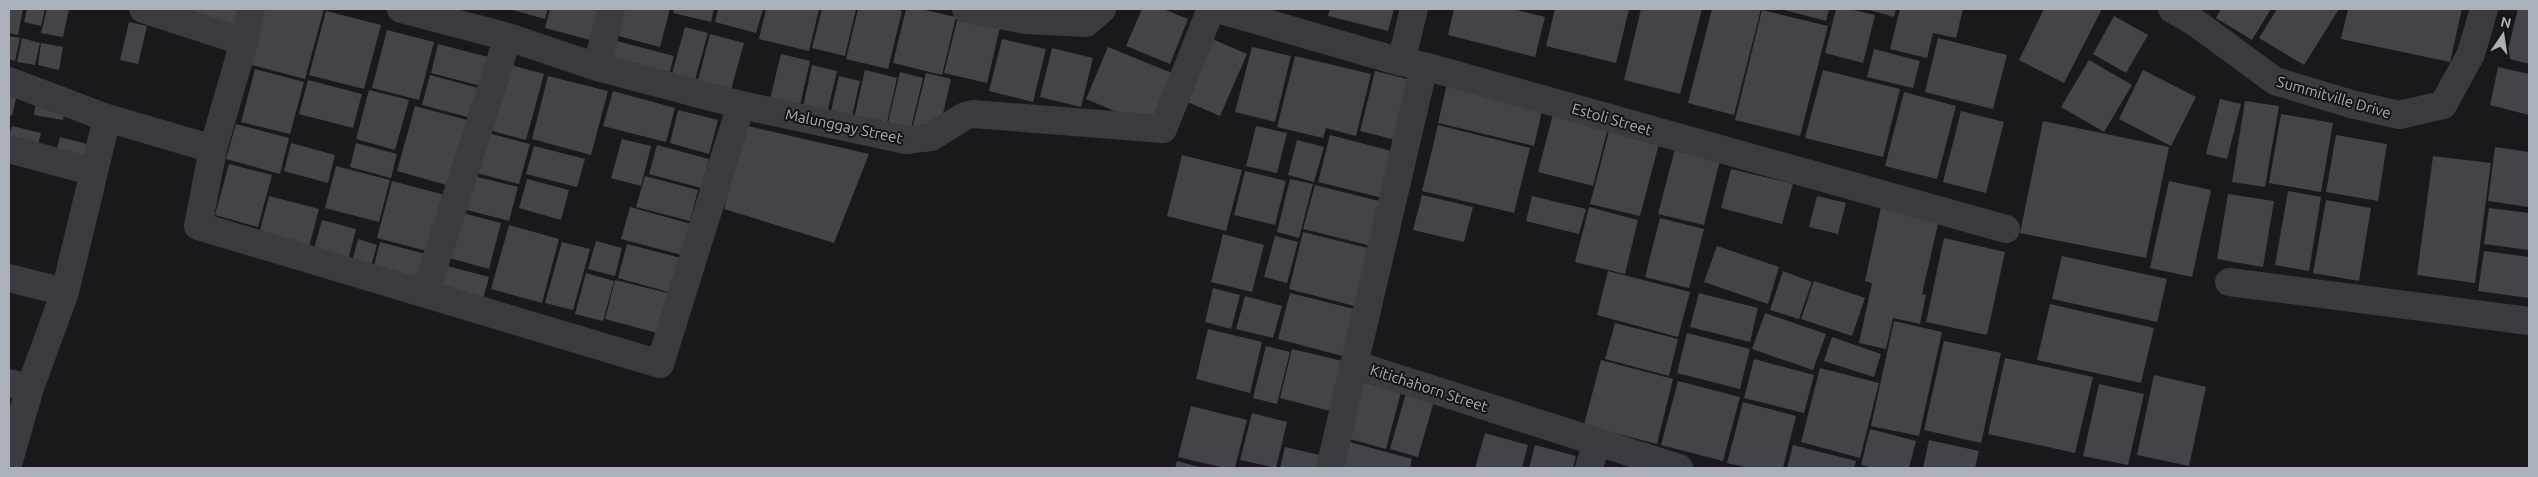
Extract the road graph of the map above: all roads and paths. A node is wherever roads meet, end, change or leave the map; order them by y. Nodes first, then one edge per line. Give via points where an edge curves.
1 (143, 9) edge
2 (251, 9) edge
3 (402, 9) edge
4 (611, 9) edge
5 (966, 9) edge
6 (1102, 9) edge
7 (1211, 9) edge
8 (1218, 9) edge
9 (1414, 9) edge
10 (2172, 9) edge
11 (2484, 9) edge
12 (2198, 16) edge
13 (484, 20) edge
14 (508, 37) junction
15 (244, 42) junction
16 (1412, 64) junction
17 (597, 67) junction
18 (9, 81) edge
19 (742, 104) junction
20 (107, 118) junction
21 (9, 149) edge
22 (212, 149) junction
23 (94, 172) junction
24 (2006, 229) dead end
25 (9, 278) edge
26 (2229, 282) dead end
27 (65, 292) junction
28 (425, 294) junction
29 (2529, 321) edge
30 (1356, 365) junction
31 (19, 385) edge
32 (1597, 442) junction
33 (9, 461) edge
34 (1330, 468) edge
35 (1589, 468) edge
36 (1679, 468) edge

1 - 15 street
2 - 15 street
3 - 13 street, Malunggay Street
4 - 17 street
5 - 6 street via 1026,20 1086,23
7 - 19 street, Malunggay Street via 1163,129 973,114 964,116 931,137 906,140
8 - 16 street, Estoli Street
9 - 16 street, Kitichahorn Street
10 - 12 street, Summitville Drive
11 - 12 street, Summitville Drive via 2471,54 2443,105 2399,115 2275,81
13 - 14 street, Malunggay Street
14 - 17 street, Malunggay Street
14 - 28 street
15 - 22 street
16 - 24 street, Estoli Street
16 - 30 street, Kitichahorn Street
17 - 19 street, Malunggay Street
18 - 20 street
19 - 28 street via 660,364
20 - 22 street
20 - 23 street
21 - 23 street
22 - 28 street via 198,226
23 - 27 street
25 - 27 street
26 - 29 street
27 - 31 street
30 - 32 street, Kitichahorn Street
30 - 34 street
31 - 33 street
32 - 35 street
32 - 36 street, Kitichahorn Street

